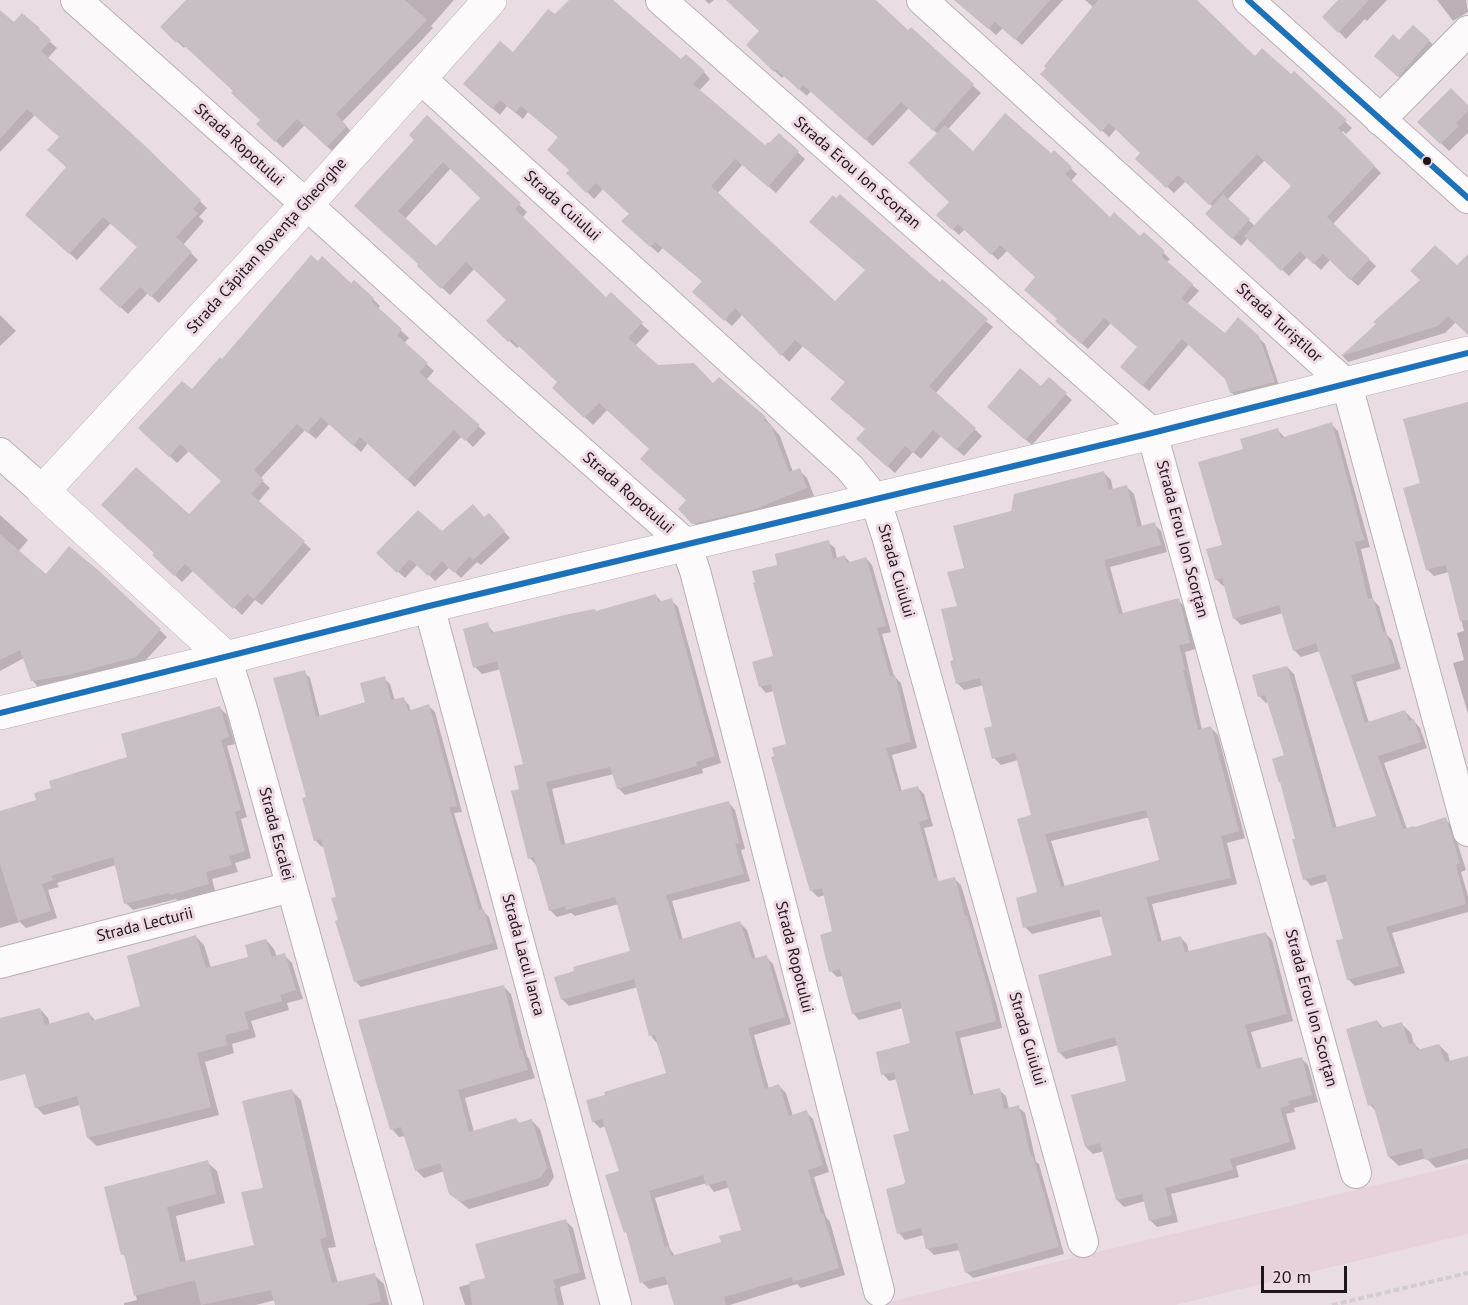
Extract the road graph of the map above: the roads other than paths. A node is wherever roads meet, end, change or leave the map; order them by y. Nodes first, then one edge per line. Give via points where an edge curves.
1 (76, 0) edge
2 (490, 0) edge
3 (660, 0) edge
4 (922, 0) edge
5 (1248, 0) edge
6 (1468, 31) edge
7 (419, 77) junction
8 (1380, 120) junction
9 (1468, 198) edge
10 (306, 205) junction
11 (1468, 354) edge
12 (1347, 385) junction
13 (1152, 433) junction
14 (0, 453) edge
15 (43, 491) junction
16 (875, 499) junction
17 (685, 543) junction
18 (429, 606) junction
19 (226, 658) junction
20 (0, 713) edge
21 (1468, 831) edge
22 (291, 887) junction
23 (0, 963) edge
24 (1356, 1173) dead end
25 (1083, 1242) dead end
26 (879, 1291) dead end
27 (408, 1305) edge
28 (616, 1305) edge

1 - 10 street, Strada Ropotului
2 - 7 street, Strada Căpitan Rovența Gheorghe
3 - 13 street, Strada Erou Ion Scorțan
4 - 12 street, Strada Turiștilor
5 - 8 street
6 - 8 street
7 - 10 street, Strada Căpitan Rovența Gheorghe
7 - 16 street, Strada Cuiului via 850,468
8 - 9 street
10 - 15 street, Strada Căpitan Rovența Gheorghe
10 - 17 street, Strada Ropotului
11 - 12 street
12 - 13 street
12 - 21 street
13 - 16 street
13 - 24 street, Strada Erou Ion Scorțan
14 - 15 street, Strada Escalei
15 - 19 street, Strada Escalei
16 - 17 street
16 - 25 street, Strada Cuiului
17 - 18 street
17 - 26 street, Strada Ropotului
18 - 19 street
18 - 28 street, Strada Lacul Ianca
19 - 20 street
19 - 22 street, Strada Escalei
22 - 23 street, Strada Lecturii
22 - 27 street, Strada Escalei

